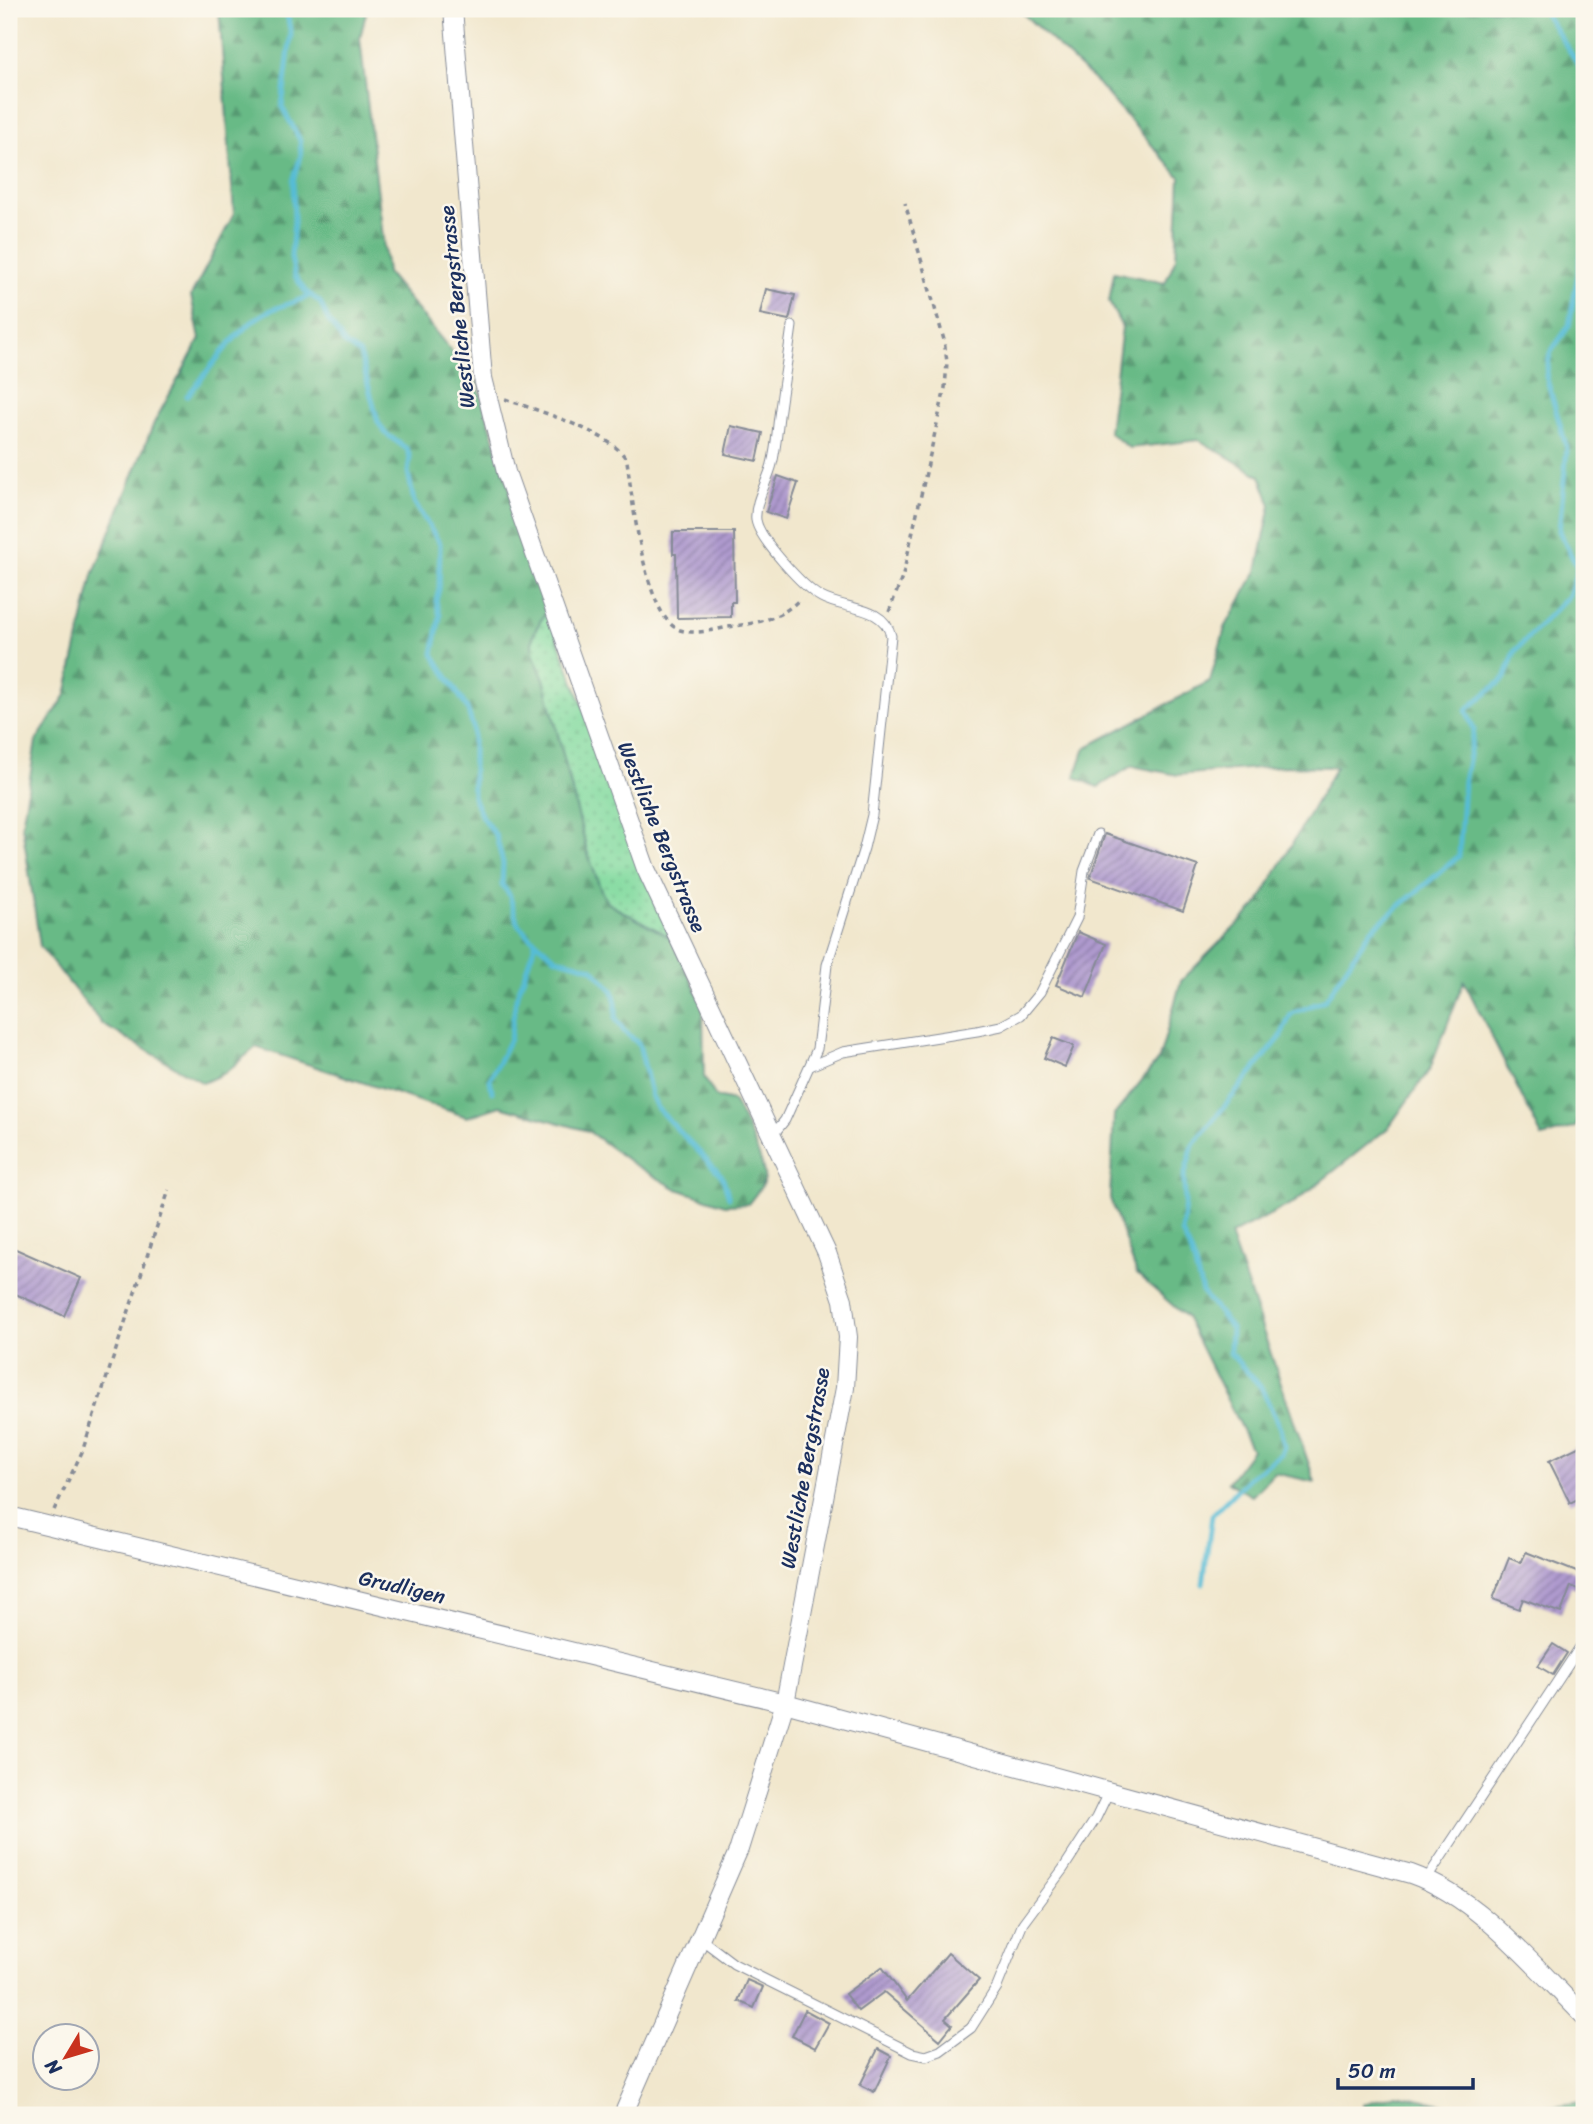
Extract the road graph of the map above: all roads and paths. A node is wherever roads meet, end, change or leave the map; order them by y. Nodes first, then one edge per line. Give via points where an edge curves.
1 (453, 9) edge
2 (905, 203) dead end
3 (792, 326) dead end
4 (487, 397) junction
5 (809, 590) junction
6 (883, 619) junction
7 (1098, 834) dead end
8 (810, 1066) junction
9 (772, 1136) junction
10 (169, 1190) dead end
11 (9, 1516) edge
12 (46, 1525) junction
13 (1584, 1641) edge
14 (785, 1703) junction
15 (1109, 1791) junction
16 (1426, 1880) junction
17 (701, 1939) junction
18 (1584, 2016) edge
19 (623, 2115) edge

1 - 4 street, Westliche Bergstrasse
2 - 6 path via 947,362 903,575 892,609
3 - 5 lane via 772,463 756,519 767,542
4 - 5 path via 506,399 603,437 623,452 644,567 662,613 673,626 696,632 768,621 789,611
4 - 9 street, Westliche Bergstrasse via 506,472 646,869
5 - 6 lane via 830,602
6 - 8 lane via 891,636 872,815 827,965 817,1049
7 - 8 lane via 1084,871 1077,918 1040,992 1021,1015 1001,1026 843,1052
8 - 9 lane via 785,1120
9 - 14 street, Westliche Bergstrasse via 827,1253 843,1300 848,1337 845,1388
10 - 12 path via 82,1452
11 - 12 street, Grudligen
12 - 14 street, Grudligen
13 - 16 lane
14 - 15 street, Grudligen
14 - 17 street, Westliche Bergstrasse via 738,1849
15 - 16 street, Grudligen
15 - 17 lane via 1096,1818 1024,1923 997,1987 971,2028 940,2051 926,2056 912,2053 734,1964
16 - 18 street, Grudligen via 1473,1909
17 - 19 street, Westliche Bergstrasse

